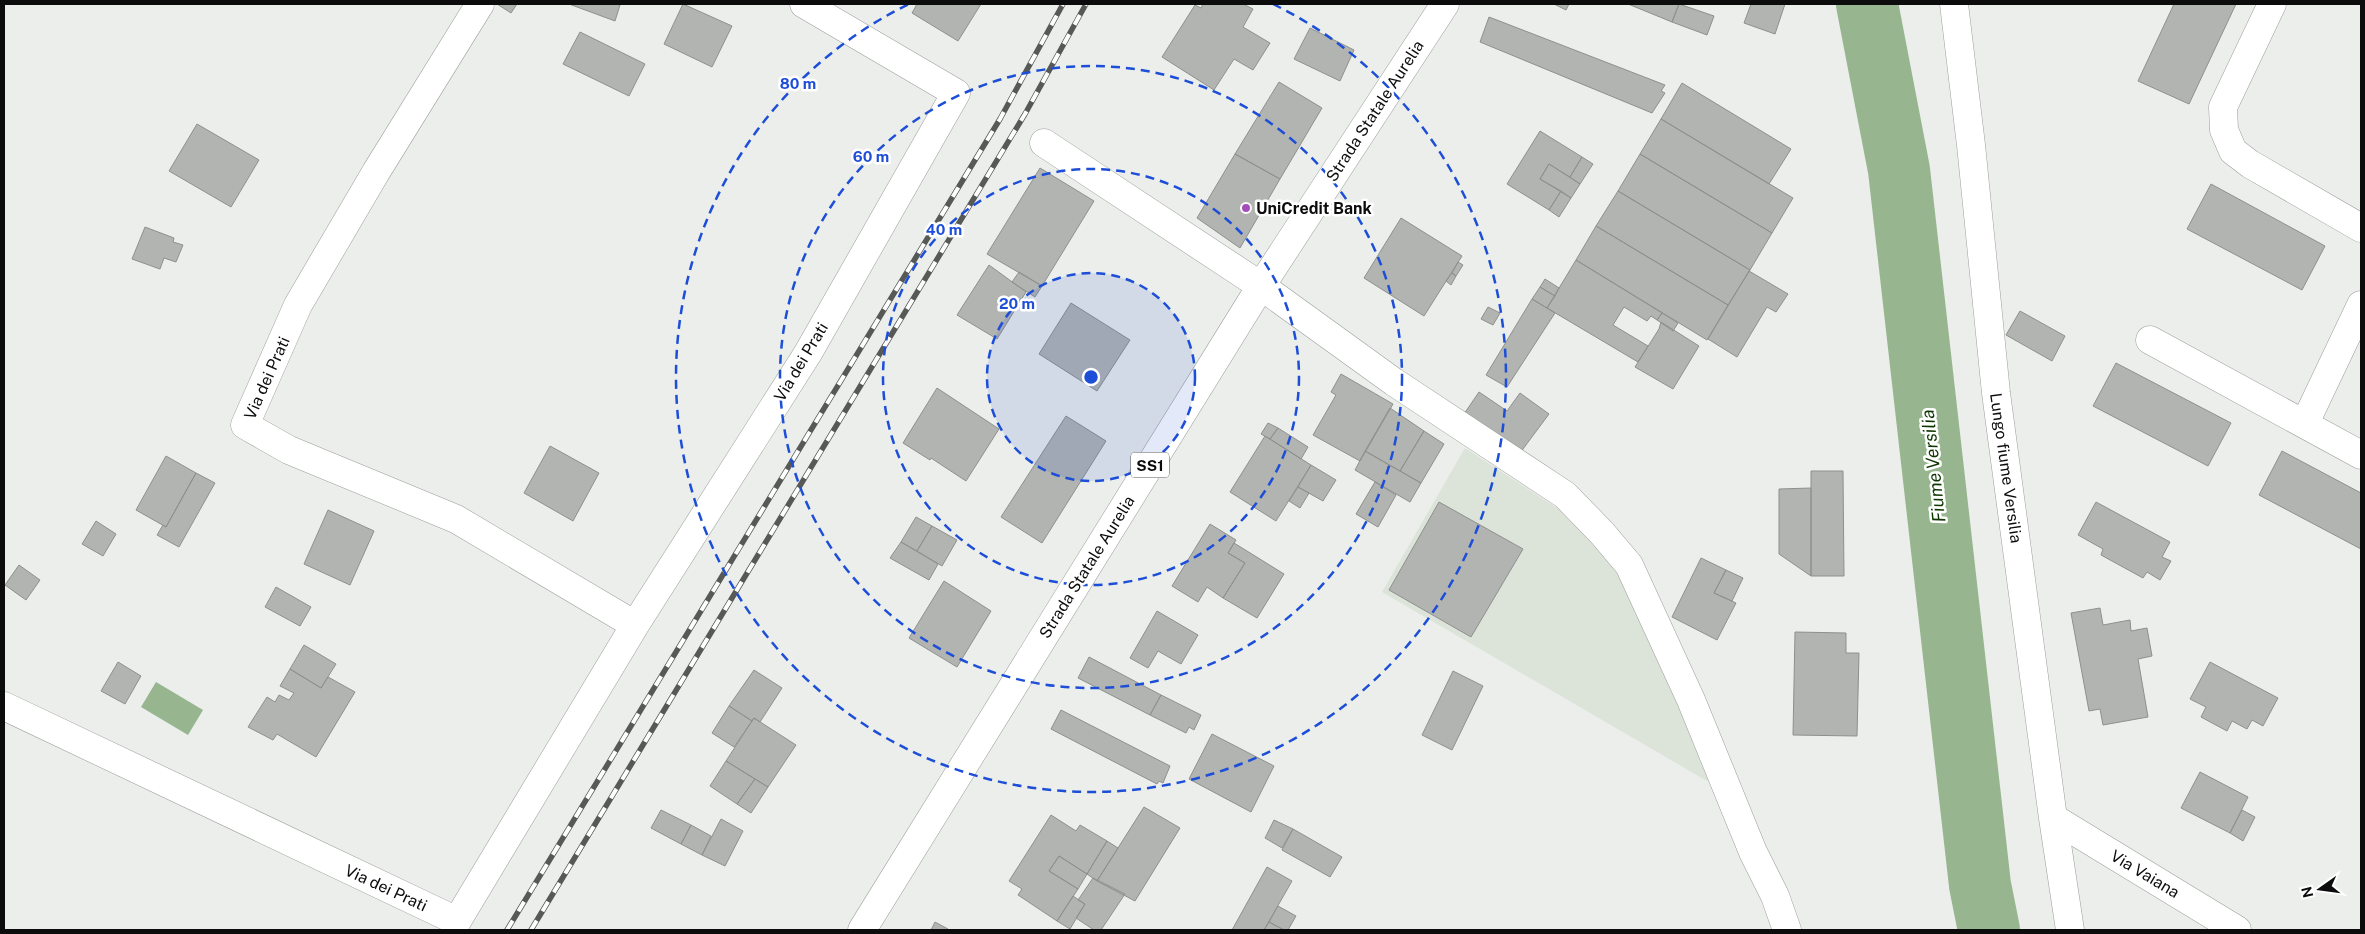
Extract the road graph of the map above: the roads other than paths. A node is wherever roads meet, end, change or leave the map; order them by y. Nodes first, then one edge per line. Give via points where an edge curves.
1 (480, 4) edge
2 (804, 4) edge
3 (1445, 4) edge
4 (1954, 4) edge
5 (2272, 4) edge
6 (1044, 143) dead end
7 (2361, 228) edge
8 (1261, 286) junction
9 (2361, 305) edge
10 (2150, 340) dead end
11 (2306, 423) junction
12 (2361, 455) edge
13 (635, 625) junction
14 (4, 706) edge
15 (2053, 818) junction
16 (862, 930) edge
17 (1787, 930) edge
18 (2070, 930) edge
19 (2237, 930) edge

1 - 13 street, Via dei Prati via 298,305 245,425 289,450 456,519
2 - 13 street, Via dei Prati via 956,93 808,353
3 - 8 street, Strada Statale Aurelia / SS1
4 - 15 street, Lungo fiume Versilia via 1996,393
5 - 7 street via 2223,107 2224,130 2233,151 2250,164
6 - 8 street
8 - 16 street, Strada Statale Aurelia / SS1
8 - 17 street via 1394,382 1565,495 1629,565 1691,700
9 - 11 street
10 - 11 street
11 - 12 street
13 - 14 street, Via dei Prati via 457,921
15 - 18 street, Lungo fiume Versilia
15 - 19 street, Via Vaiana

